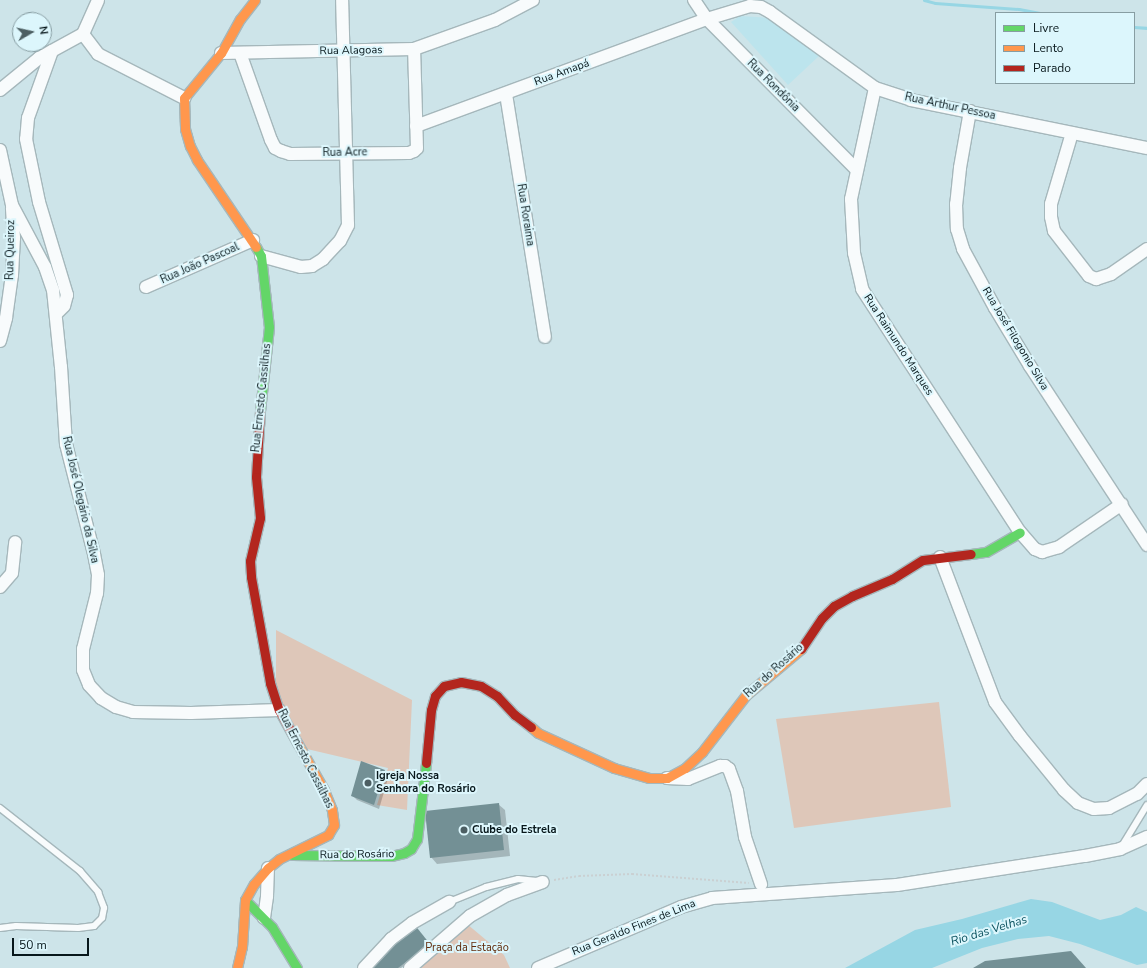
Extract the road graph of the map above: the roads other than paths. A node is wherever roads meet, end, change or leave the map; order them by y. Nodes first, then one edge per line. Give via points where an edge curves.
1 (98, 0) edge
2 (255, 0) edge
3 (342, 0) edge
4 (532, 0) edge
5 (694, 0) edge
6 (708, 19) junction
7 (83, 34) junction
8 (414, 50) junction
9 (52, 51) edge
10 (50, 52) edge
11 (52, 52) edge
12 (343, 52) junction
13 (221, 53) junction
14 (240, 53) junction
15 (875, 88) junction
16 (0, 90) edge
17 (506, 94) junction
18 (184, 98) junction
19 (970, 111) junction
20 (416, 126) junction
21 (1072, 133) junction
22 (1147, 148) edge
23 (0, 150) edge
24 (346, 153) junction
25 (856, 169) junction
26 (12, 205) junction
27 (253, 240) junction
28 (1147, 249) edge
29 (261, 256) junction
30 (146, 287) dead end
31 (57, 313) junction
32 (545, 337) dead end
33 (0, 341) edge
34 (1122, 504) junction
35 (1020, 532) junction
36 (15, 542) dead end
37 (1147, 545) edge
38 (940, 557) junction
39 (0, 587) edge
40 (278, 710) junction
41 (667, 778) junction
42 (1147, 784) edge
43 (1147, 805) edge
44 (0, 808) edge
45 (1147, 837) edge
46 (1120, 849) junction
47 (290, 854) junction
48 (268, 868) junction
49 (543, 882) joint
50 (761, 884) road end
51 (245, 900) junction
52 (449, 902) joint
53 (264, 918) junction
54 (0, 928) edge
55 (237, 968) edge
56 (296, 968) edge
57 (364, 968) edge
58 (410, 968) edge
59 (538, 968) edge

1 - 7 street
2 - 13 street via 240,19
3 - 12 street
4 - 8 street, Rua Alagoas via 495,20
5 - 6 street, Rua Rondônia
6 - 15 street, Rua Arthur Pessoa via 738,8 761,7
6 - 17 street, Rua Amapá
6 - 25 street, Rua Rondônia
7 - 9 street
7 - 18 street via 98,54
8 - 12 street, Rua Alagoas
8 - 20 street, Rua Acre
10 - 16 street
11 - 31 street via 28,118 26,139 39,202 67,295 64,306
12 - 14 street, Rua Alagoas
12 - 24 street
13 - 14 street, Rua Alagoas
13 - 18 street
14 - 24 street, Rua Acre via 275,148 290,154
15 - 19 street, Rua Arthur Pessoa via 911,100
15 - 25 street, Rua Raimundo Marques
17 - 20 street, Rua Amapá
17 - 32 street, Rua Roraima
18 - 27 street, Rua Ernesto Cassilhas via 185,129 190,146
19 - 21 street, Rua Arthur Pessoa
19 - 34 street, Rua José Filogonio Silva via 956,204 963,249 1030,366
20 - 24 street, Rua Acre via 417,148 414,152
21 - 22 street, Rua Arthur Pessoa
21 - 28 street via 1052,204 1054,231 1089,276 1096,279 1111,274
23 - 26 street, Rua José Olegário da Silva
24 - 29 street via 348,225 340,241 323,259 312,266 301,267
25 - 35 street, Rua Raimundo Marques via 851,199 851,225 862,289
26 - 31 street, Rua José Olegário da Silva via 49,277 54,290
26 - 33 street, Rua Queiroz via 12,275
27 - 29 street, Rua Ernesto Cassilhas
27 - 30 street, Rua João Pascoal
29 - 40 street, Rua Ernesto Cassilhas via 269,327 256,457 260,518 250,561 270,683
31 - 40 street, Rua José Olegário da Silva via 66,444 98,575 97,592 83,649 83,670 89,685 101,698 116,707 133,712
34 - 35 street via 1050,551 1035,550
34 - 37 street, Rua José Filogonio Silva
35 - 38 street, Rua do Rosário via 986,552
36 - 39 street via 12,573
38 - 41 street, Rua do Rosário via 923,560 892,579 834,606 822,618 799,651 746,695 702,752 685,768
38 - 42 street via 995,702 1064,790 1078,803 1094,809 1109,808 1137,794
40 - 47 street, Rua Ernesto Cassilhas via 324,790 332,810 334,825 328,835
41 - 47 street, Rua do Rosário via 649,778 614,768 538,733 515,715 497,696 481,686 461,682 444,686 435,696 431,710 419,827 417,839 410,849 391,856
41 - 50 street, Rua do Rosário via 688,779 720,766 729,769 737,791 745,837
43 - 46 lane
44 - 54 lane via 80,871 98,892 104,908 102,918 94,926
45 - 46 street, Rua Geraldo Fines de Lima
46 - 59 street, Rua Geraldo Fines de Lima via 896,885 712,898 681,908
47 - 48 street, Rua Ernesto Cassilhas
48 - 51 street, Rua Ernesto Cassilhas via 254,884
48 - 53 street
49 - 52 lane via 518,879 486,887
49 - 58 street via 507,895 470,916
51 - 53 street
51 - 55 street via 242,947
52 - 57 street via 391,939
53 - 56 street

